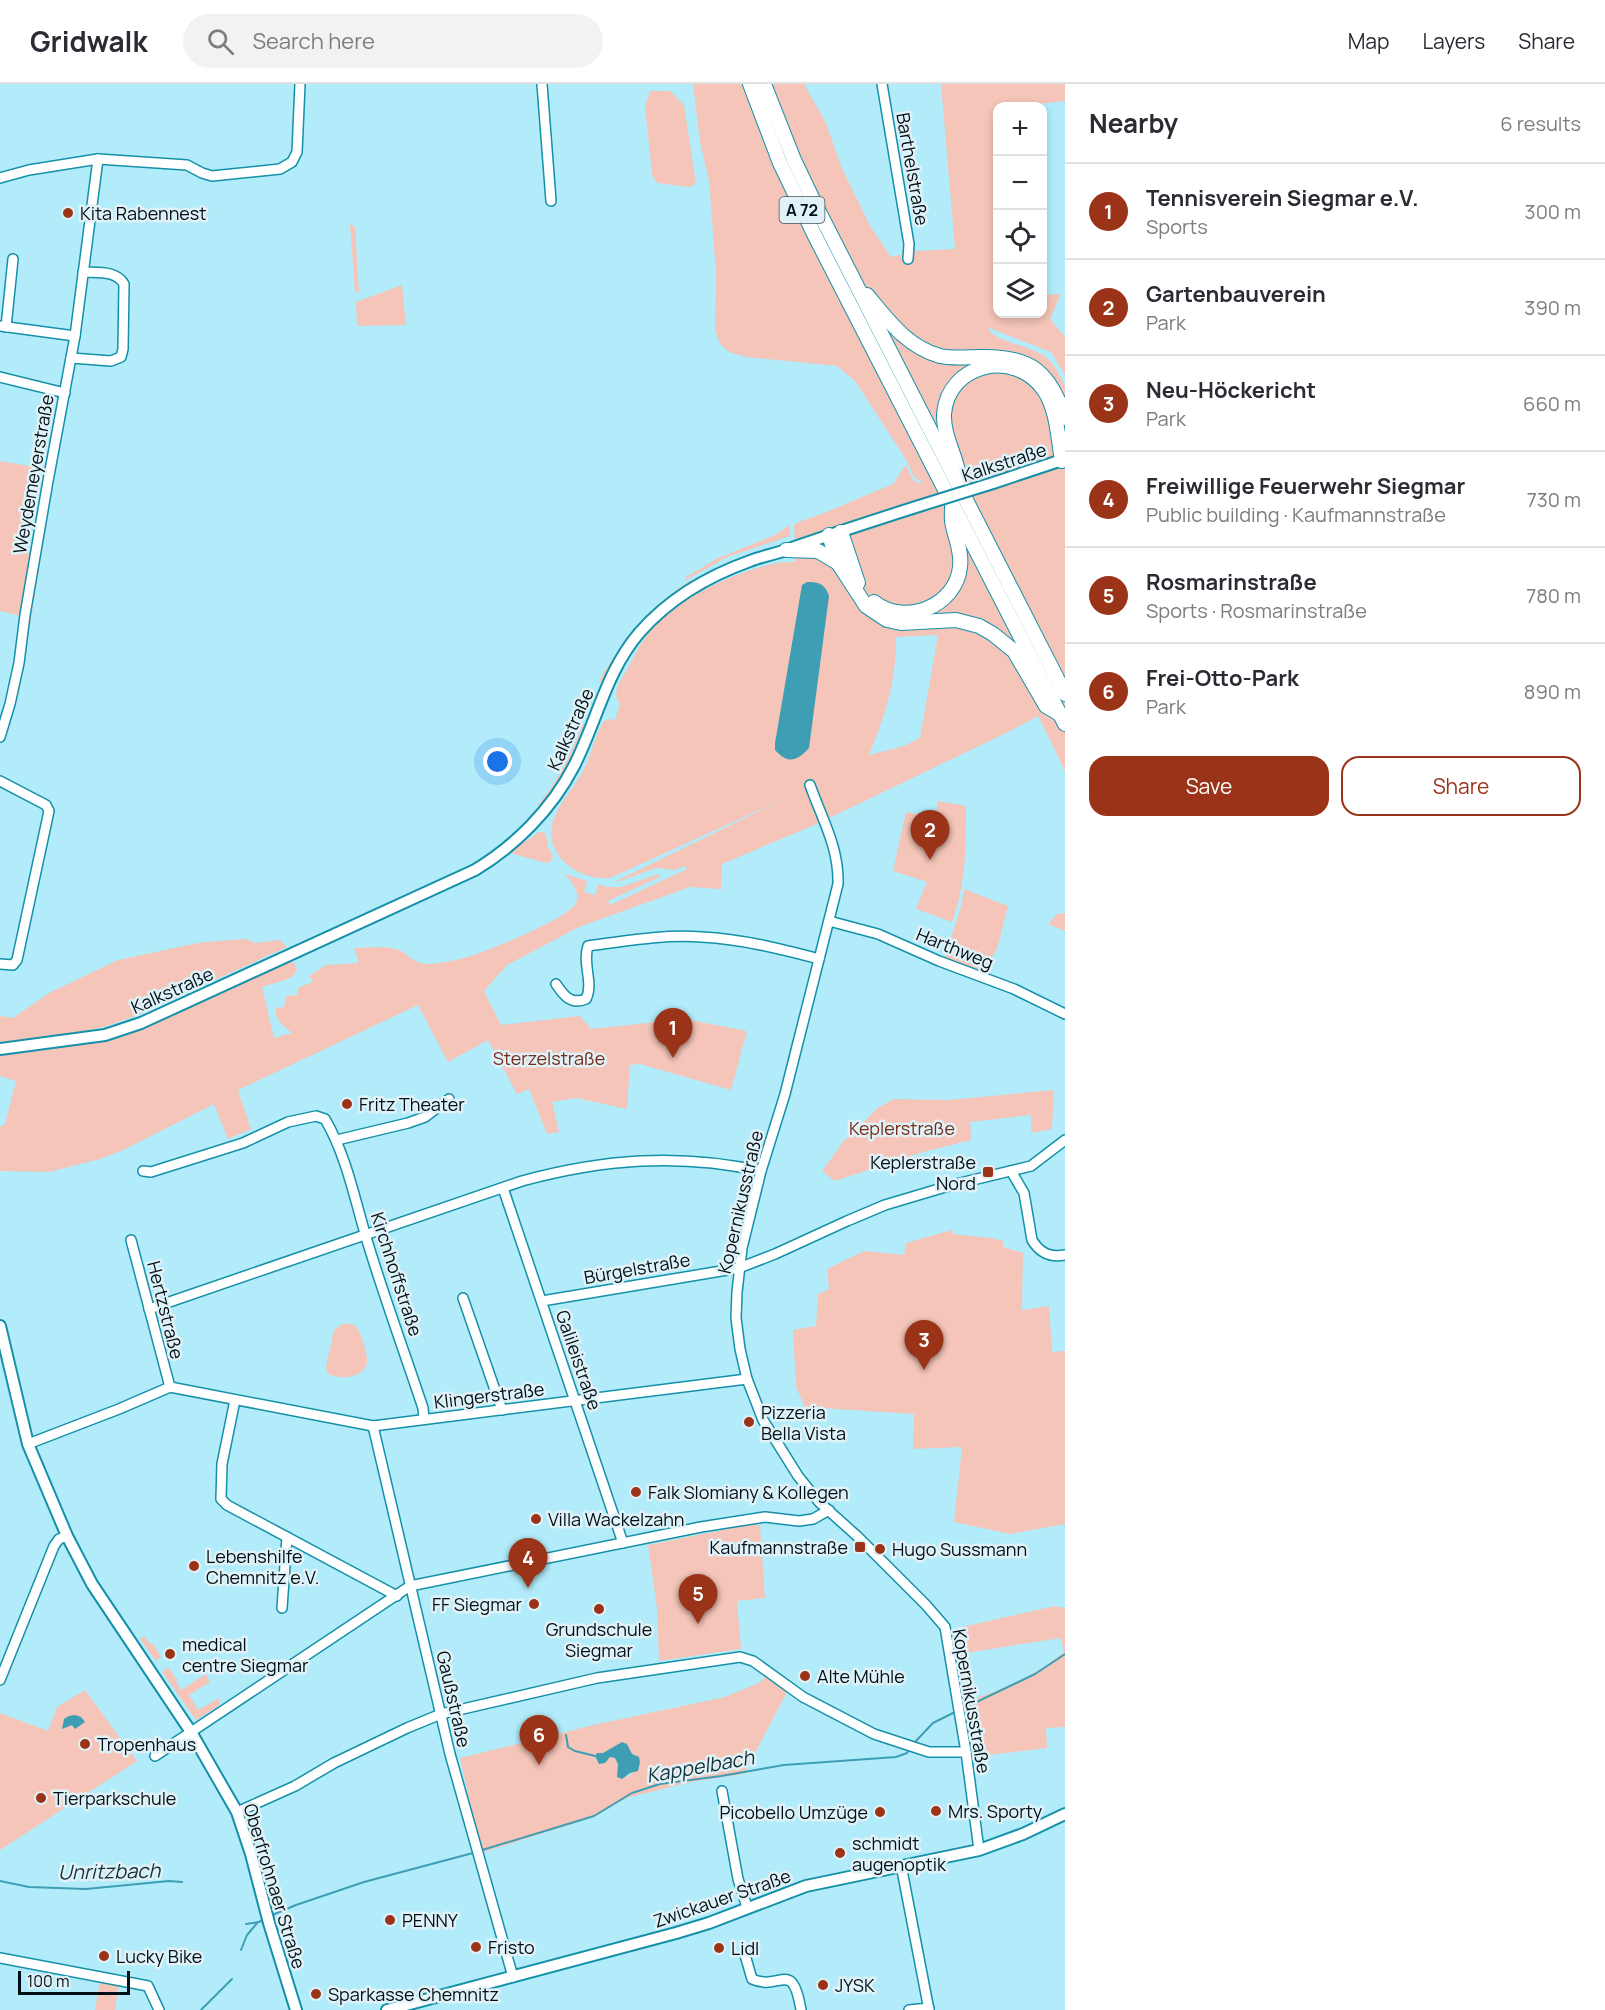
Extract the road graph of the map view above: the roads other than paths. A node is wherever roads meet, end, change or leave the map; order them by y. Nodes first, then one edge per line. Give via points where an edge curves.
1 (300, 84) edge
2 (542, 84) edge
3 (750, 84) edge
4 (764, 84) edge
5 (882, 84) edge
6 (98, 159) junction
7 (0, 178) edge
8 (551, 201) dead end
9 (13, 259) dead end
10 (908, 259) dead end
11 (83, 272) junction
12 (850, 275) junction
13 (3, 326) edge
14 (75, 336) junction
15 (71, 358) junction
16 (0, 377) edge
17 (65, 393) junction
18 (1065, 418) edge
19 (1064, 460) edge
20 (957, 498) junction
21 (835, 533) junction
22 (786, 550) junction
23 (838, 563) junction
24 (1039, 671) junction
25 (1065, 694) edge
26 (1058, 714) edge
27 (0, 737) edge
28 (0, 781) edge
29 (810, 785) dead end
30 (829, 921) junction
31 (819, 959) junction
32 (0, 964) edge
33 (556, 984) dead end
34 (1065, 1014) edge
35 (0, 1049) edge
36 (449, 1099) dead end
37 (337, 1140) junction
38 (1065, 1140) edge
39 (143, 1171) dead end
40 (761, 1171) junction
41 (1011, 1171) junction
42 (503, 1188) junction
43 (366, 1236) junction
44 (131, 1240) dead end
45 (1065, 1255) edge
46 (739, 1268) junction
47 (463, 1298) dead end
48 (542, 1302) junction
49 (148, 1309) junction
50 (0, 1326) edge
51 (747, 1379) junction
52 (170, 1387) junction
53 (235, 1400) junction
54 (576, 1402) junction
55 (502, 1410) junction
56 (424, 1419) junction
57 (373, 1426) junction
58 (28, 1444) junction
59 (828, 1510) junction
60 (68, 1536) junction
61 (287, 1537) junction
62 (623, 1543) junction
63 (410, 1586) junction
64 (397, 1596) junction
65 (282, 1608) dead end
66 (3, 1660) edge
67 (0, 1680) edge
68 (441, 1714) junction
69 (191, 1732) junction
70 (966, 1752) junction
71 (155, 1756) dead end
72 (722, 1791) dead end
73 (237, 1812) junction
74 (1065, 1814) edge
75 (979, 1850) junction
76 (901, 1865) junction
77 (747, 1907) junction
78 (745, 1955) dead end
79 (0, 1958) edge
80 (513, 1977) junction
81 (929, 2009) edge
82 (159, 2010) edge
83 (296, 2010) edge
84 (387, 2010) edge
85 (801, 2010) edge
86 (909, 2010) edge

1 - 6 street via 297,152 292,162 280,169 212,176 187,165
2 - 8 street
3 - 20 highway, A 72 via 810,227
4 - 12 highway, A 72 via 794,160
5 - 10 street, Barthelstraße via 909,244
6 - 7 street
6 - 11 street, Weydemeyerstraße
9 - 13 street
11 - 14 street, Weydemeyerstraße
11 - 15 street via 111,274 122,280 123,350 121,357 111,361
12 - 18 highway via 898,332 925,350 941,356 1006,357 1033,366 1055,392
12 - 20 highway, A 72
13 - 14 street
14 - 15 street, Weydemeyerstraße
15 - 17 street, Weydemeyerstraße
16 - 17 street
17 - 27 street, Weydemeyerstraße via 19,663
19 - 20 highway via 1052,407 1043,388 1035,379 1010,366 984,367 956,384 944,413 944,425 957,463
19 - 21 main road, Kalkstraße, bridge
20 - 21 highway via 952,526 961,558 959,576 941,601 922,611 888,610 869,598 857,582
20 - 24 highway, A 72
21 - 22 main road, Kalkstraße
21 - 23 highway
22 - 23 highway via 818,551
22 - 35 main road, Kalkstraße via 751,560 694,586 671,602 639,634 614,672 565,782 541,814 491,861 141,1023 105,1035
23 - 24 highway via 866,606 887,620 950,620 979,626
24 - 25 highway, A 72
24 - 26 highway via 1046,706
28 - 32 street via 46,805 49,811 17,960 13,965
29 - 30 street, Kopernikusstraße via 836,853 836,893
30 - 31 street, Kopernikusstraße
30 - 34 street, Harthweg via 878,934
31 - 33 street via 733,940 700,936 659,938 588,946 585,957 590,991 586,999 570,1000
31 - 40 street, Kopernikusstraße
36 - 37 street via 425,1117
37 - 39 street, Kirchhoffstraße via 325,1119 303,1118 229,1148 151,1172
37 - 43 street, Kirchhoffstraße
38 - 41 street via 1034,1164
40 - 42 street via 698,1161 621,1162 594,1164
40 - 46 street, Kopernikusstraße
41 - 45 street via 1024,1193 1035,1246 1046,1254
41 - 46 street via 876,1209
42 - 43 street
42 - 48 street, Galileistraße
43 - 49 street
43 - 56 street, Kirchhoffstraße
44 - 49 street, Hertzstraße
46 - 48 street, Bürgelstraße
46 - 51 street, Kopernikusstraße via 737,1331
47 - 55 street
48 - 54 street, Galileistraße
49 - 52 street, Hertzstraße
50 - 58 main road, Oberfrohnaer Straße
51 - 54 street, Klingerstraße
51 - 59 street, Kopernikusstraße via 783,1456
52 - 53 street, Klingerstraße
52 - 58 street
53 - 57 street, Klingerstraße
53 - 61 street via 220,1495 226,1505
54 - 55 street, Klingerstraße
54 - 62 street, Galileistraße
55 - 56 street, Klingerstraße
56 - 57 street, Klingerstraße
57 - 63 street, Gaußstraße
58 - 60 main road, Oberfrohnaer Straße
59 - 62 street via 813,1519 765,1517
59 - 70 street, Kopernikusstraße via 945,1627
60 - 66 street via 54,1546
60 - 69 main road, Oberfrohnaer Straße via 92,1584
61 - 64 street
61 - 65 street
62 - 63 street
63 - 64 street
63 - 68 street, Gaußstraße
64 - 69 street
66 - 67 street
68 - 70 street via 597,1678 740,1657 753,1661 803,1697 874,1734 929,1752
68 - 73 street
68 - 80 street, Gaußstraße
69 - 71 street
69 - 73 main road, Oberfrohnaer Straße
70 - 75 street, Kopernikusstraße
72 - 77 street
73 - 83 main road, Oberfrohnaer Straße
74 - 75 main road, Zwickauer Straße
75 - 76 main road, Zwickauer Straße
76 - 77 main road, Zwickauer Straße via 806,1886
76 - 81 street
77 - 80 main road, Zwickauer Straße via 676,1933
78 - 85 street via 752,1979 793,1983
79 - 82 street via 148,1986
80 - 84 main road, Zwickauer Straße
81 - 86 street

